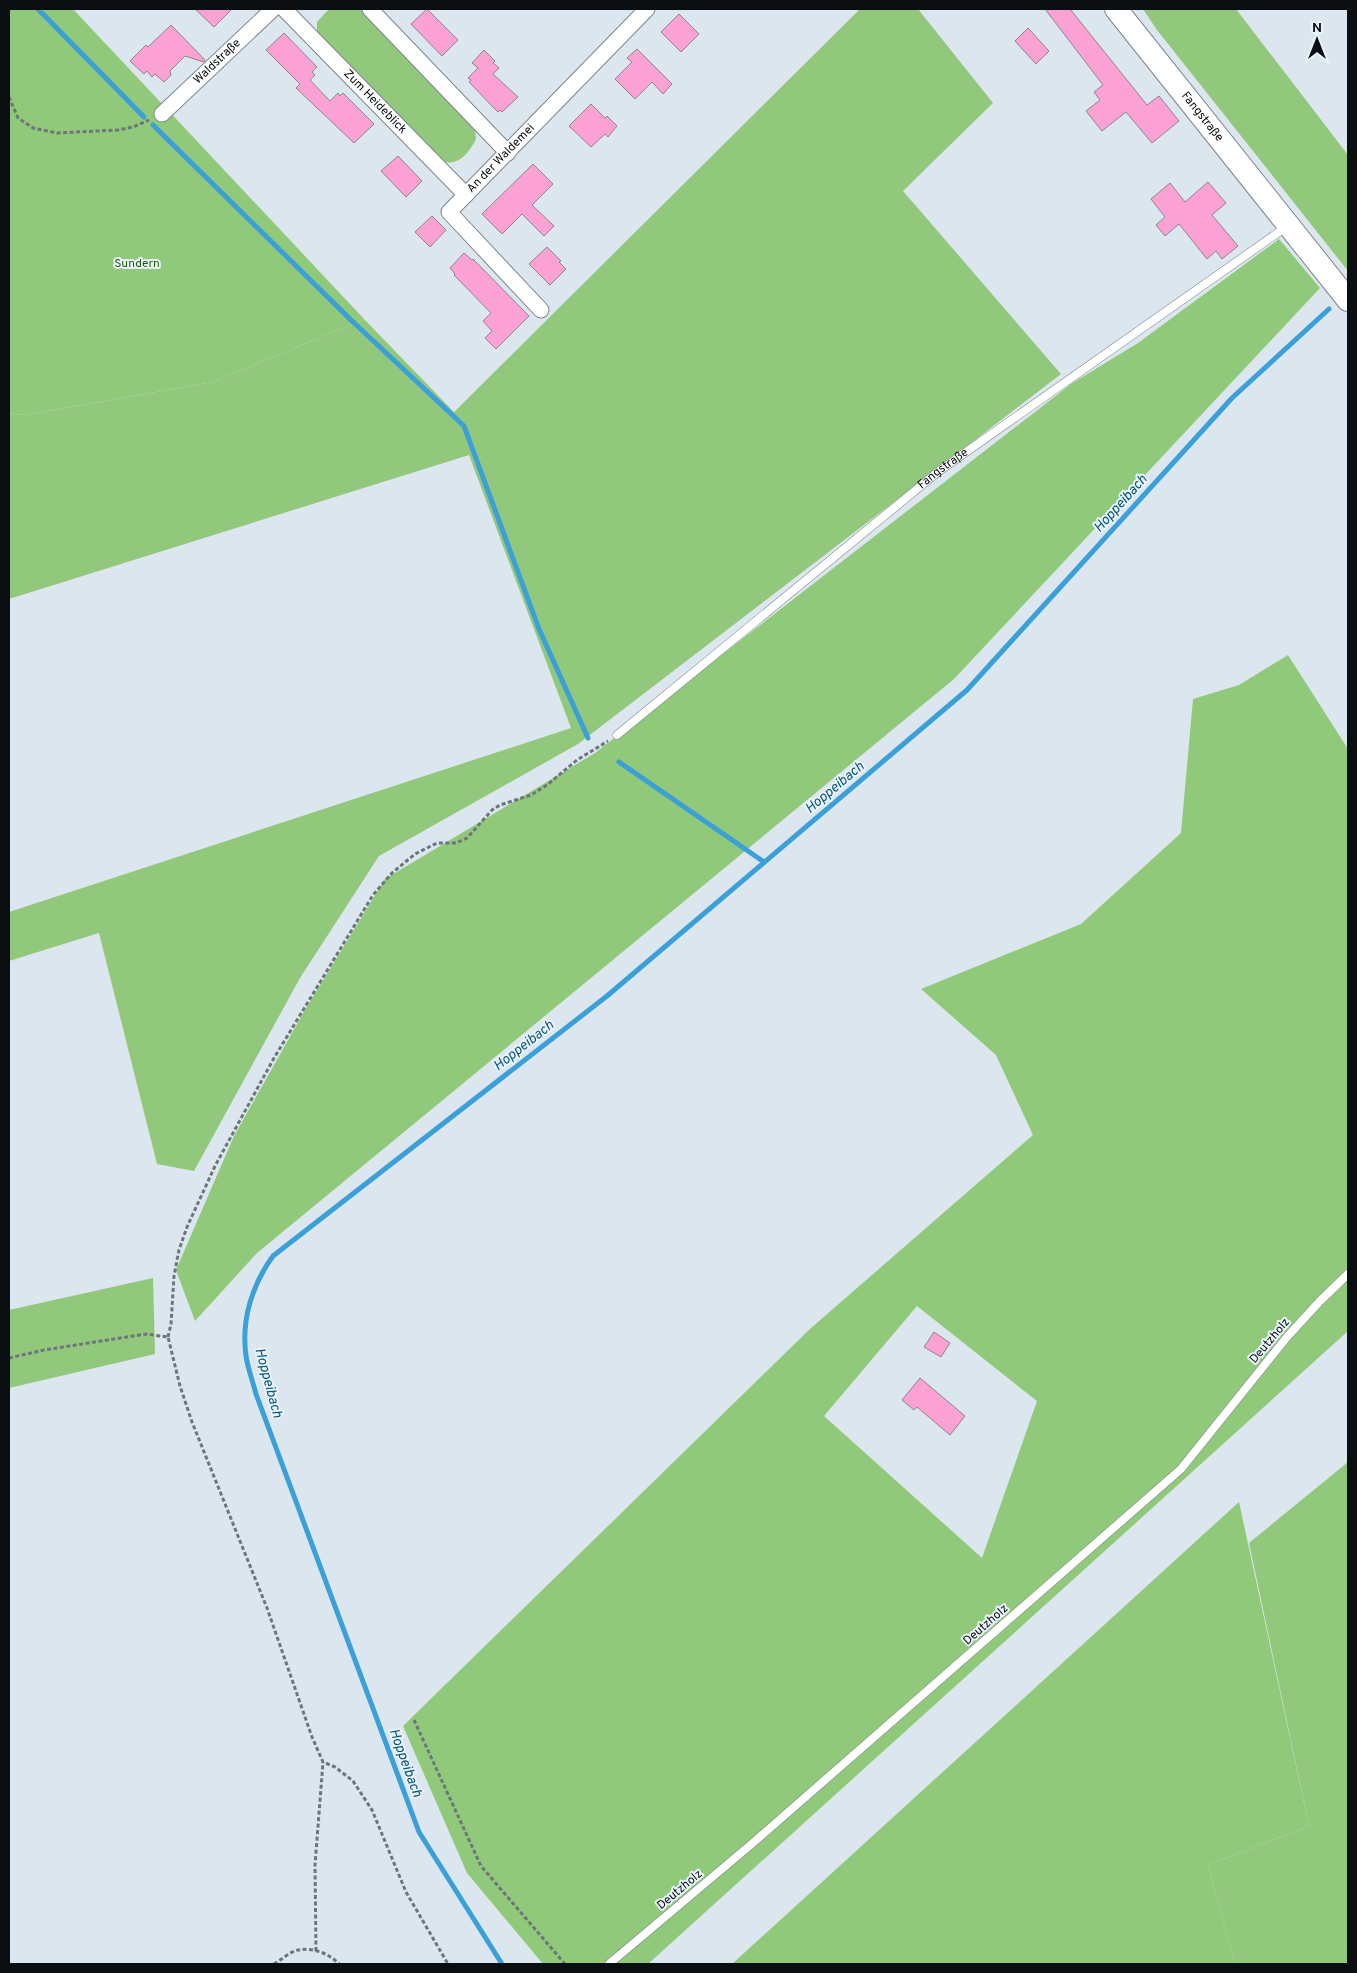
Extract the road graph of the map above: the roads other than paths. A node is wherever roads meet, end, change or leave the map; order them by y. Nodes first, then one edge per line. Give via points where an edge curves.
1 (273, 9) edge
2 (284, 9) edge
3 (370, 9) edge
4 (647, 9) edge
5 (1116, 9) edge
6 (162, 114) road end
7 (508, 153) junction
8 (466, 195) junction
9 (1288, 226) junction
10 (1348, 300) edge
11 (541, 310) dead end
12 (617, 735) road end
13 (1348, 1274) edge
14 (609, 1964) edge

1 - 6 street, Waldstraße
2 - 8 street, Zum Heideblick
3 - 7 street
4 - 7 street, An der Waldemei
5 - 9 main road, Fangstraße
7 - 8 street, An der Waldemei
8 - 11 street, An der Waldemei via 449,212
9 - 10 main road, Fangstraße
9 - 12 lane, Fangstraße via 939,471
13 - 14 lane, Deutzholz via 1287,1337 1181,1469 754,1842

